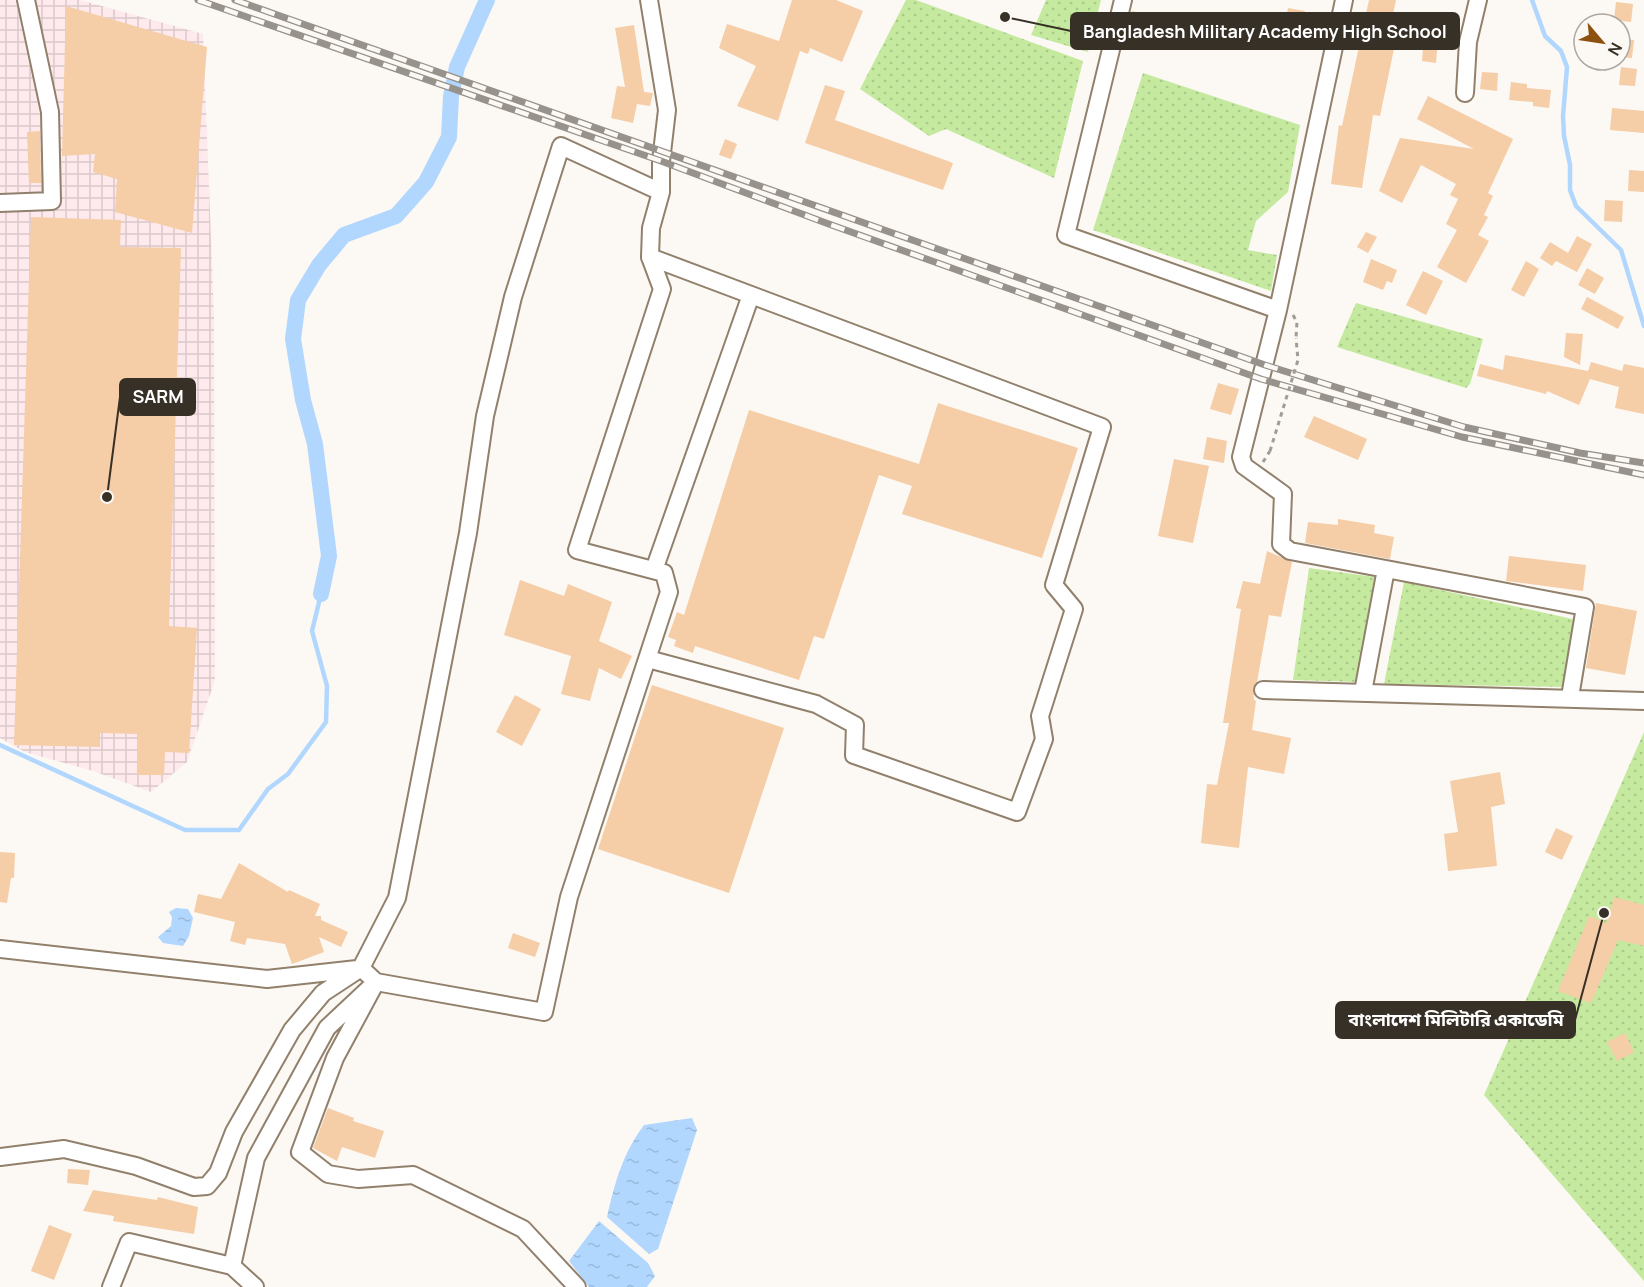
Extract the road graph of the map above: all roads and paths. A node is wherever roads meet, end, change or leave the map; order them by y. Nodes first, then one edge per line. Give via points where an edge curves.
1 (26, 0) edge
2 (649, 0) edge
3 (1123, 0) edge
4 (1344, 0) edge
5 (1478, 0) edge
6 (1464, 93) dead end
7 (661, 192) junction
8 (0, 203) edge
9 (650, 257) junction
10 (751, 295) junction
11 (1278, 310) junction
12 (1296, 338) dead end
13 (1270, 451) dead end
14 (1386, 569) junction
15 (654, 570) junction
16 (648, 659) junction
17 (1263, 690) dead end
18 (1363, 692) junction
19 (1570, 697) junction
20 (1644, 701) edge
21 (0, 949) edge
22 (361, 968) junction
23 (376, 982) junction
24 (0, 1157) edge
25 (232, 1266) junction
26 (111, 1287) edge
27 (255, 1287) edge
28 (577, 1287) edge

1 - 8 street via 50,112 52,201
2 - 7 street via 667,110
3 - 11 street via 1066,235
4 - 11 street
5 - 6 street via 1468,42
7 - 9 street via 651,228
7 - 22 street via 561,146 513,297 485,416 468,533 397,898
9 - 10 street
9 - 15 street via 663,289 578,550
10 - 15 street
10 - 16 street via 1102,427 1054,585 1074,609 1040,716 1044,739 1017,812 854,755 855,725 816,704
11 - 14 street via 1241,457 1244,466 1283,494 1281,544 1290,551
12 - 13 path, bridge via 1298,360
14 - 18 street
14 - 19 street via 1585,607
15 - 16 street via 664,573 669,592
16 - 23 street via 569,897 544,1012
17 - 18 street
18 - 19 street
19 - 20 street
21 - 22 street via 267,979
22 - 23 street
22 - 24 street via 323,993 292,1030 234,1132 218,1173 207,1186 194,1187 136,1166 64,1149
23 - 25 street via 327,1028 256,1158
23 - 28 street via 335,1058 300,1152 327,1174 358,1179 413,1175 523,1229
25 - 26 street via 129,1242
25 - 27 street

